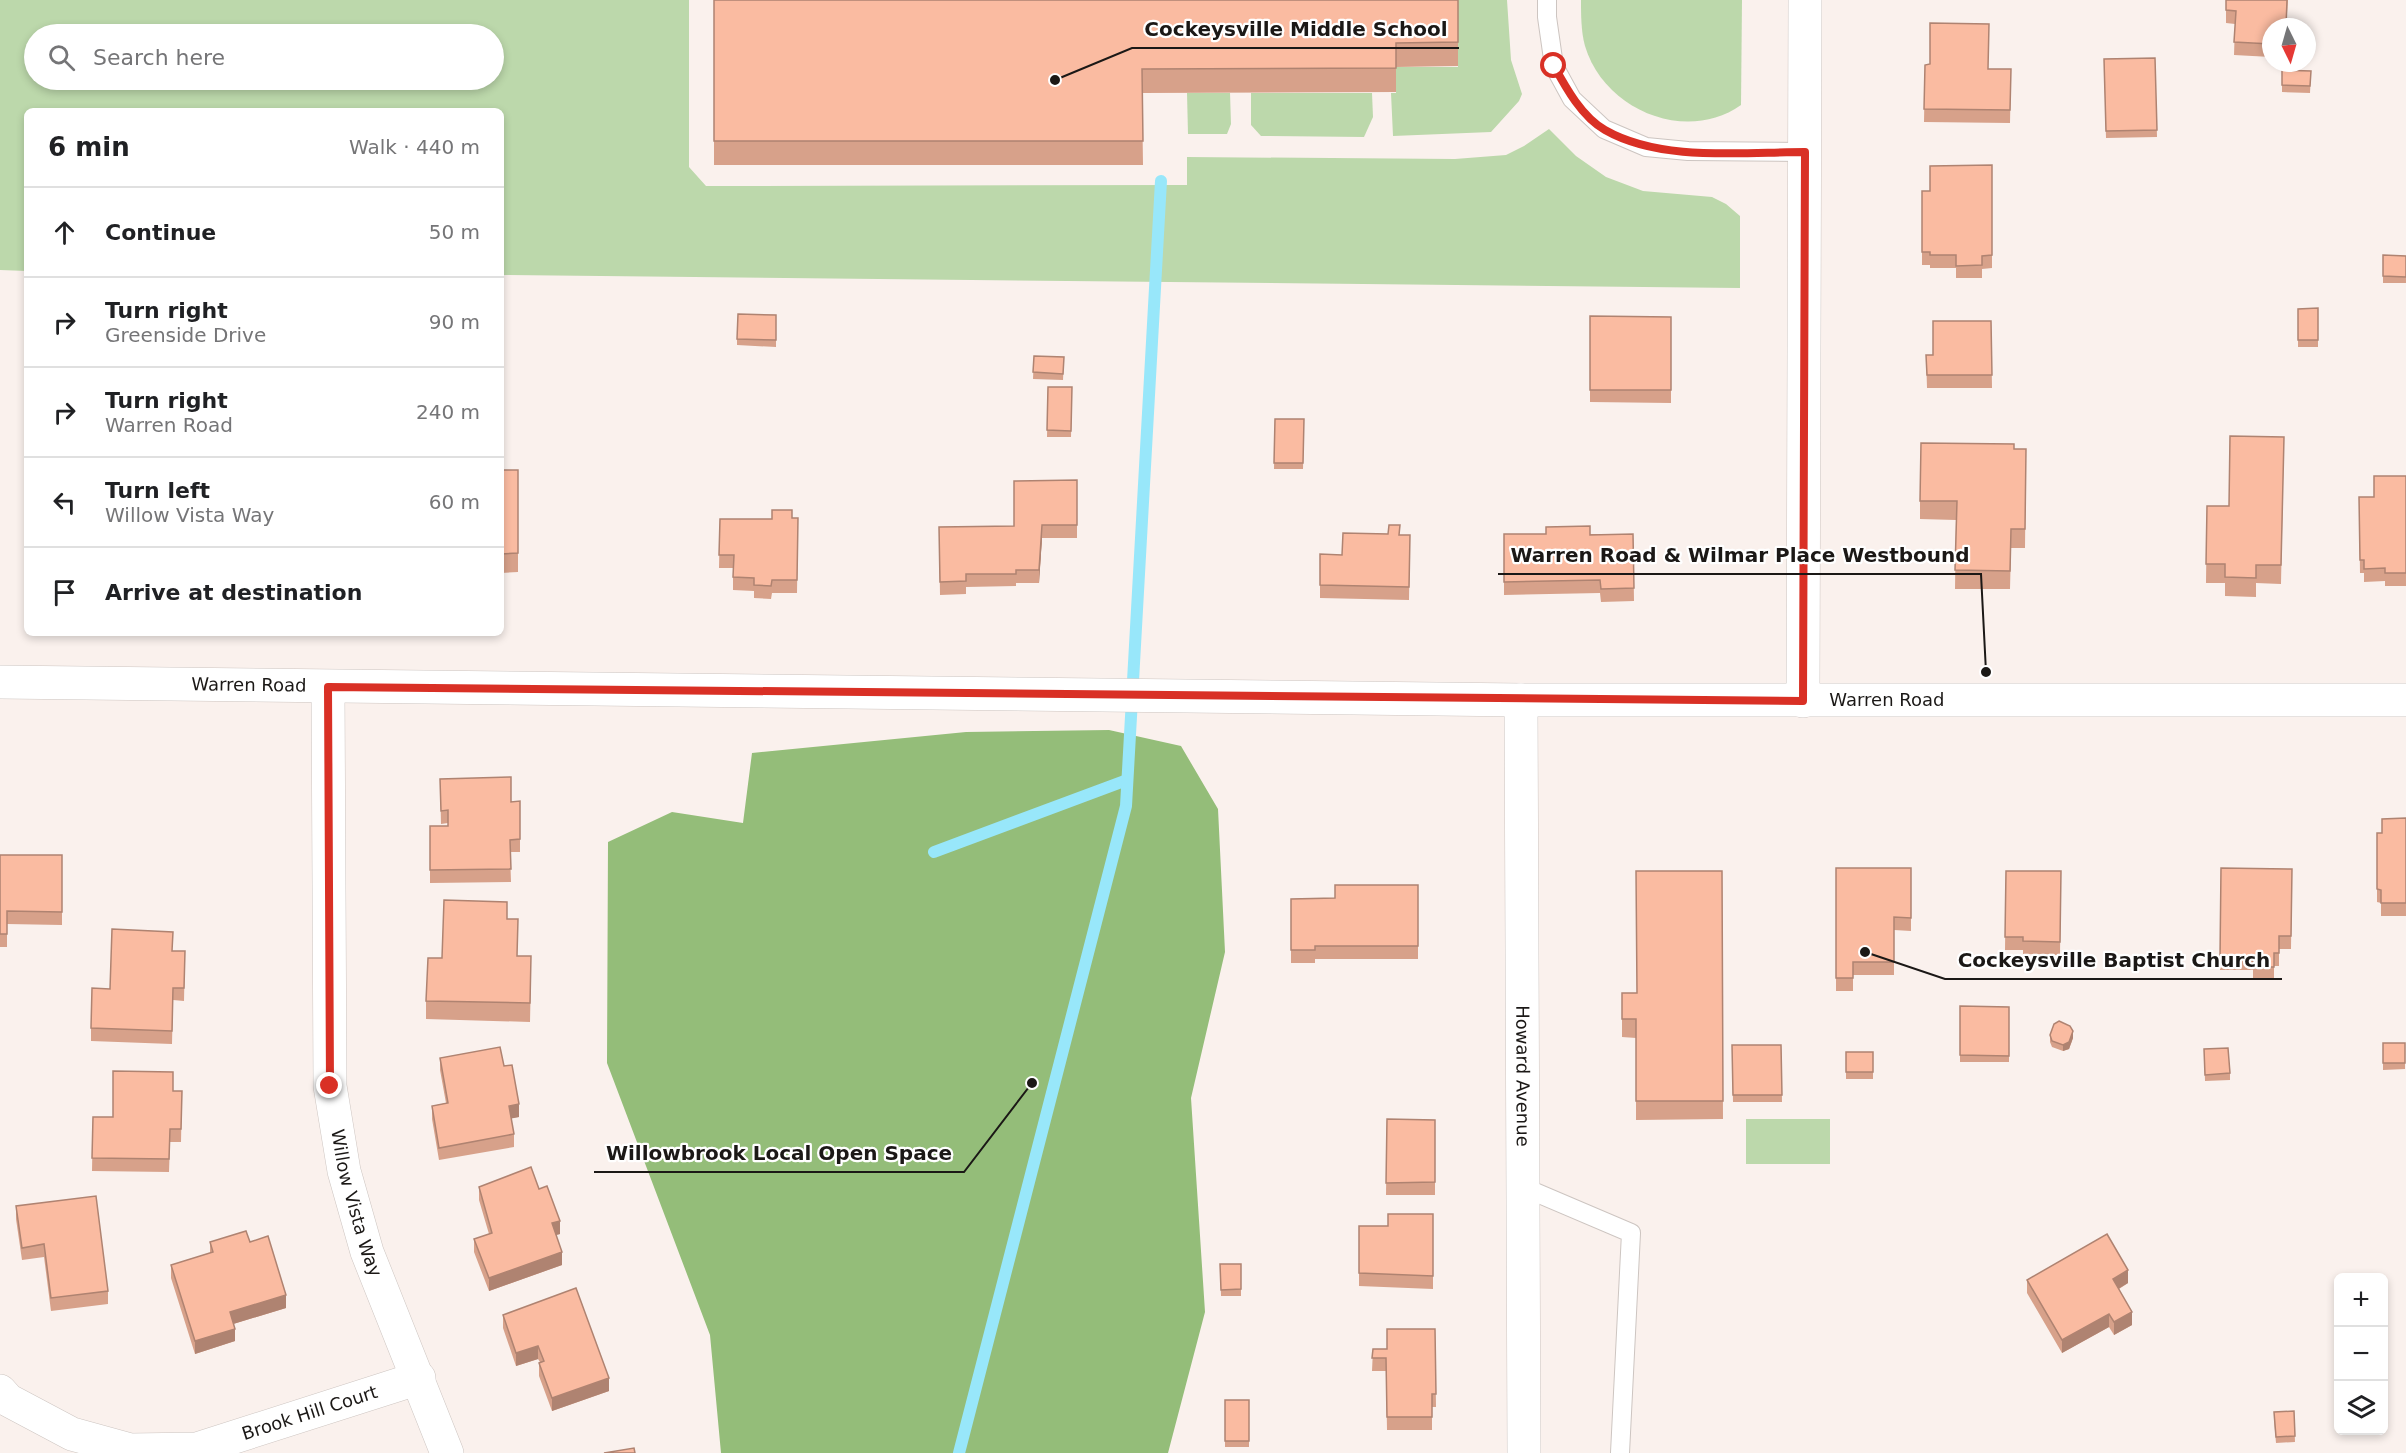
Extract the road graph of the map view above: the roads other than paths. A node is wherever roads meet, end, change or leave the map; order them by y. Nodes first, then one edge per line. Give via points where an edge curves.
1 (1547, 0) edge
2 (1805, 0) edge
3 (1805, 152) junction
4 (0, 682) edge
5 (328, 687) junction
6 (1521, 700) junction
7 (2406, 700) edge
8 (1803, 701) junction
9 (1523, 1187) junction
10 (419, 1378) junction
11 (0, 1391) edge
12 (447, 1453) edge
13 (1524, 1453) edge
14 (1620, 1453) edge

1 - 3 lane via 1554,66 1572,99 1604,129 1646,147
2 - 3 street
3 - 8 street
4 - 5 street, Warren Road
5 - 6 street, Warren Road
5 - 10 street, Willow Vista Way via 330,1086 344,1171 367,1252
6 - 8 street, Warren Road
6 - 9 street, Howard Avenue
7 - 8 street, Warren Road
9 - 13 street, Howard Avenue
9 - 14 lane via 1631,1233
10 - 11 street, Brook Hill Court via 197,1449 130,1450 72,1434 8,1400
10 - 12 street, Willow Vista Way

